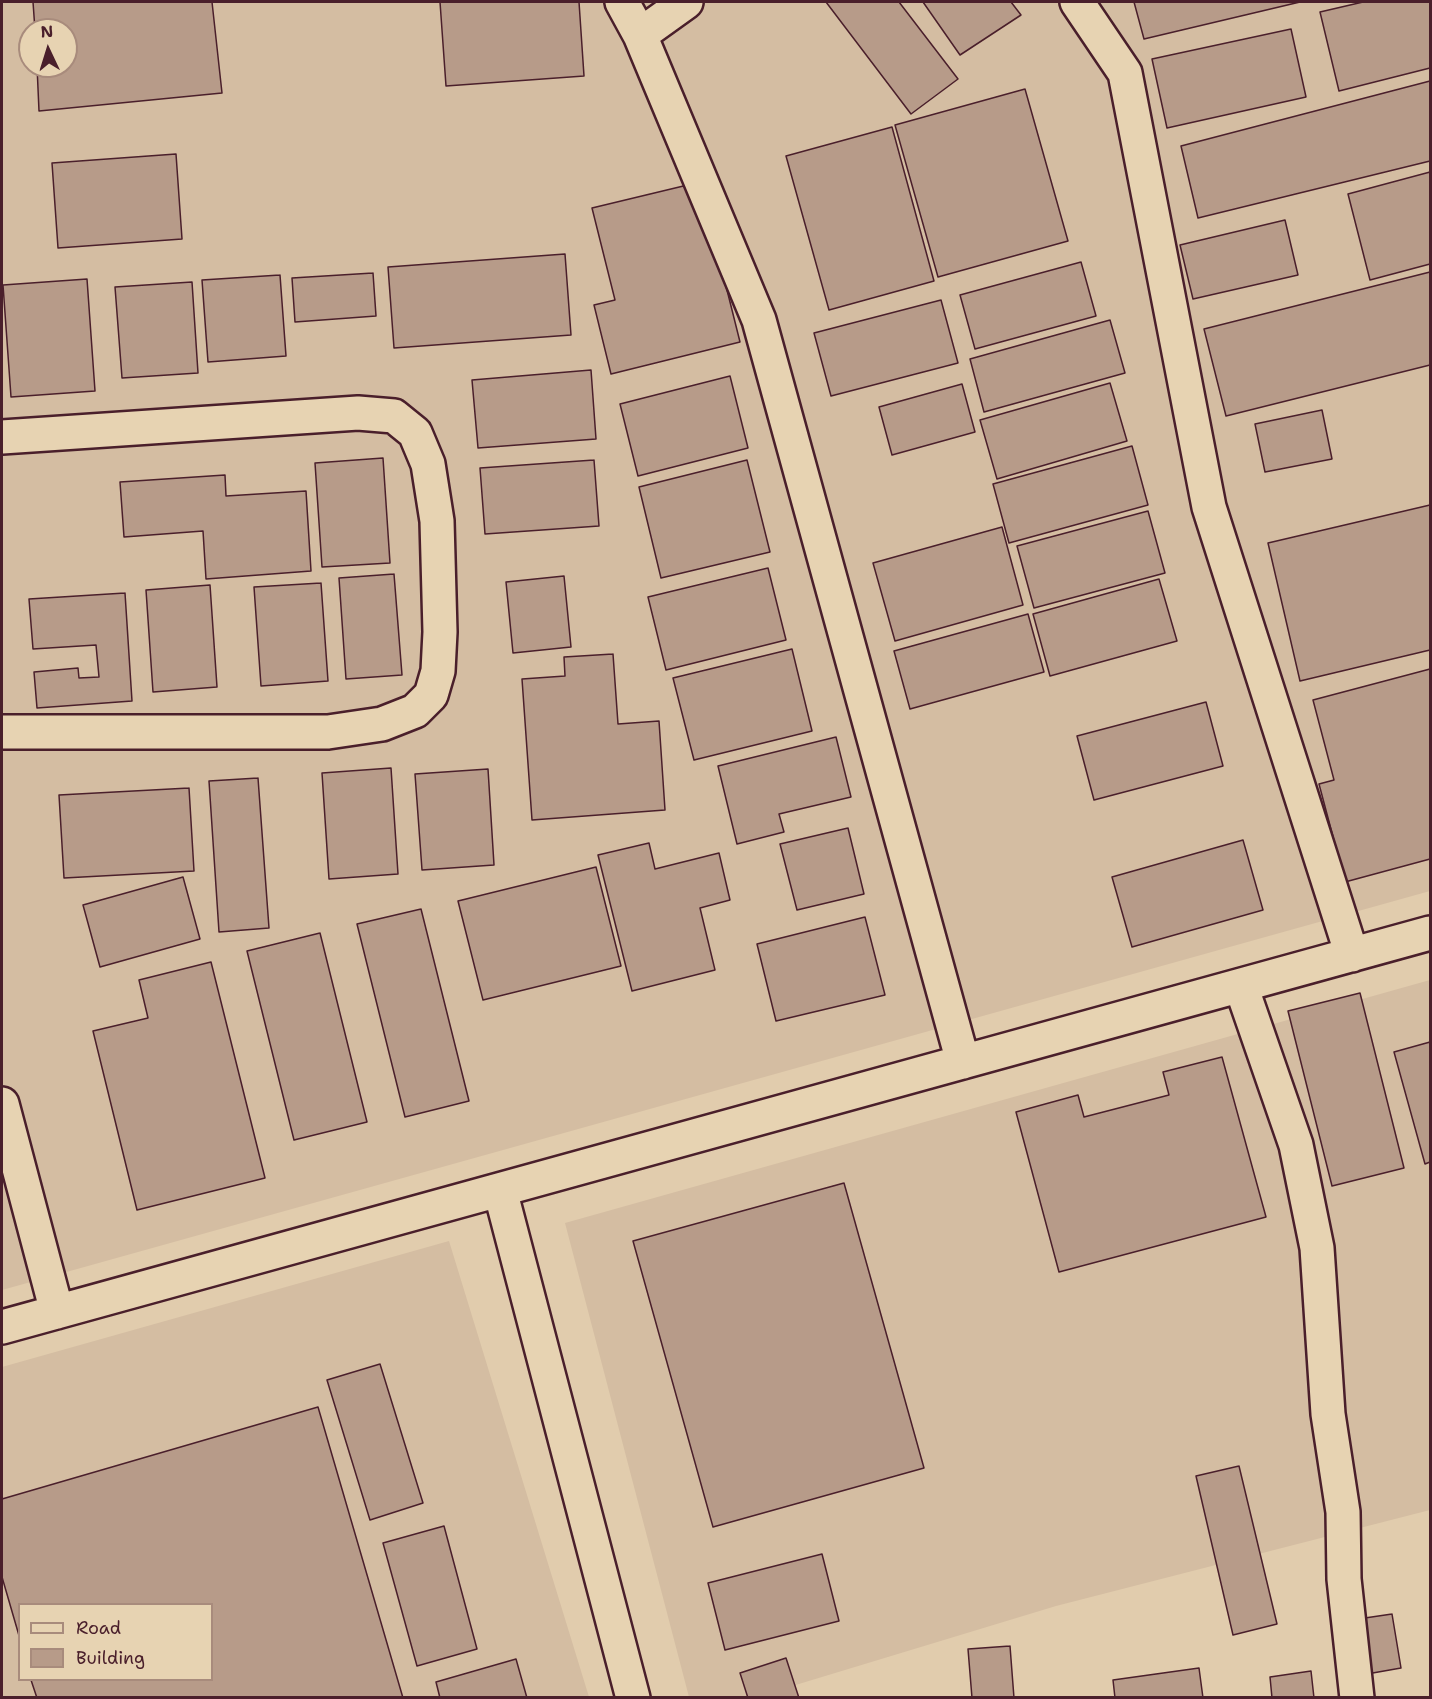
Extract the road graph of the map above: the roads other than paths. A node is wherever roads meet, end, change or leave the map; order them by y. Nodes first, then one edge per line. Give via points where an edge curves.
1 (622, 2) edge
2 (686, 2) edge
3 (1077, 2) edge
4 (640, 35) junction
5 (2, 437) edge
6 (2, 732) edge
7 (1431, 933) edge
8 (1352, 955) junction
9 (1241, 986) junction
10 (963, 1062) junction
11 (2, 1104) edge
12 (501, 1190) junction
13 (57, 1312) junction
14 (2, 1327) edge
15 (633, 1698) edge
16 (1357, 1698) edge

1 - 4 street
2 - 4 street
3 - 8 street via 1125,73 1209,507
4 - 10 street via 759,320
5 - 6 street via 358,413 394,416 415,433 428,464 437,521 440,632 438,671 431,695 415,711 381,724 328,732
7 - 8 street
8 - 9 street
9 - 10 street
9 - 16 street via 1296,1145 1317,1248 1328,1414 1343,1512 1344,1579
10 - 12 street
11 - 13 street
12 - 13 street
12 - 15 street
13 - 14 street

